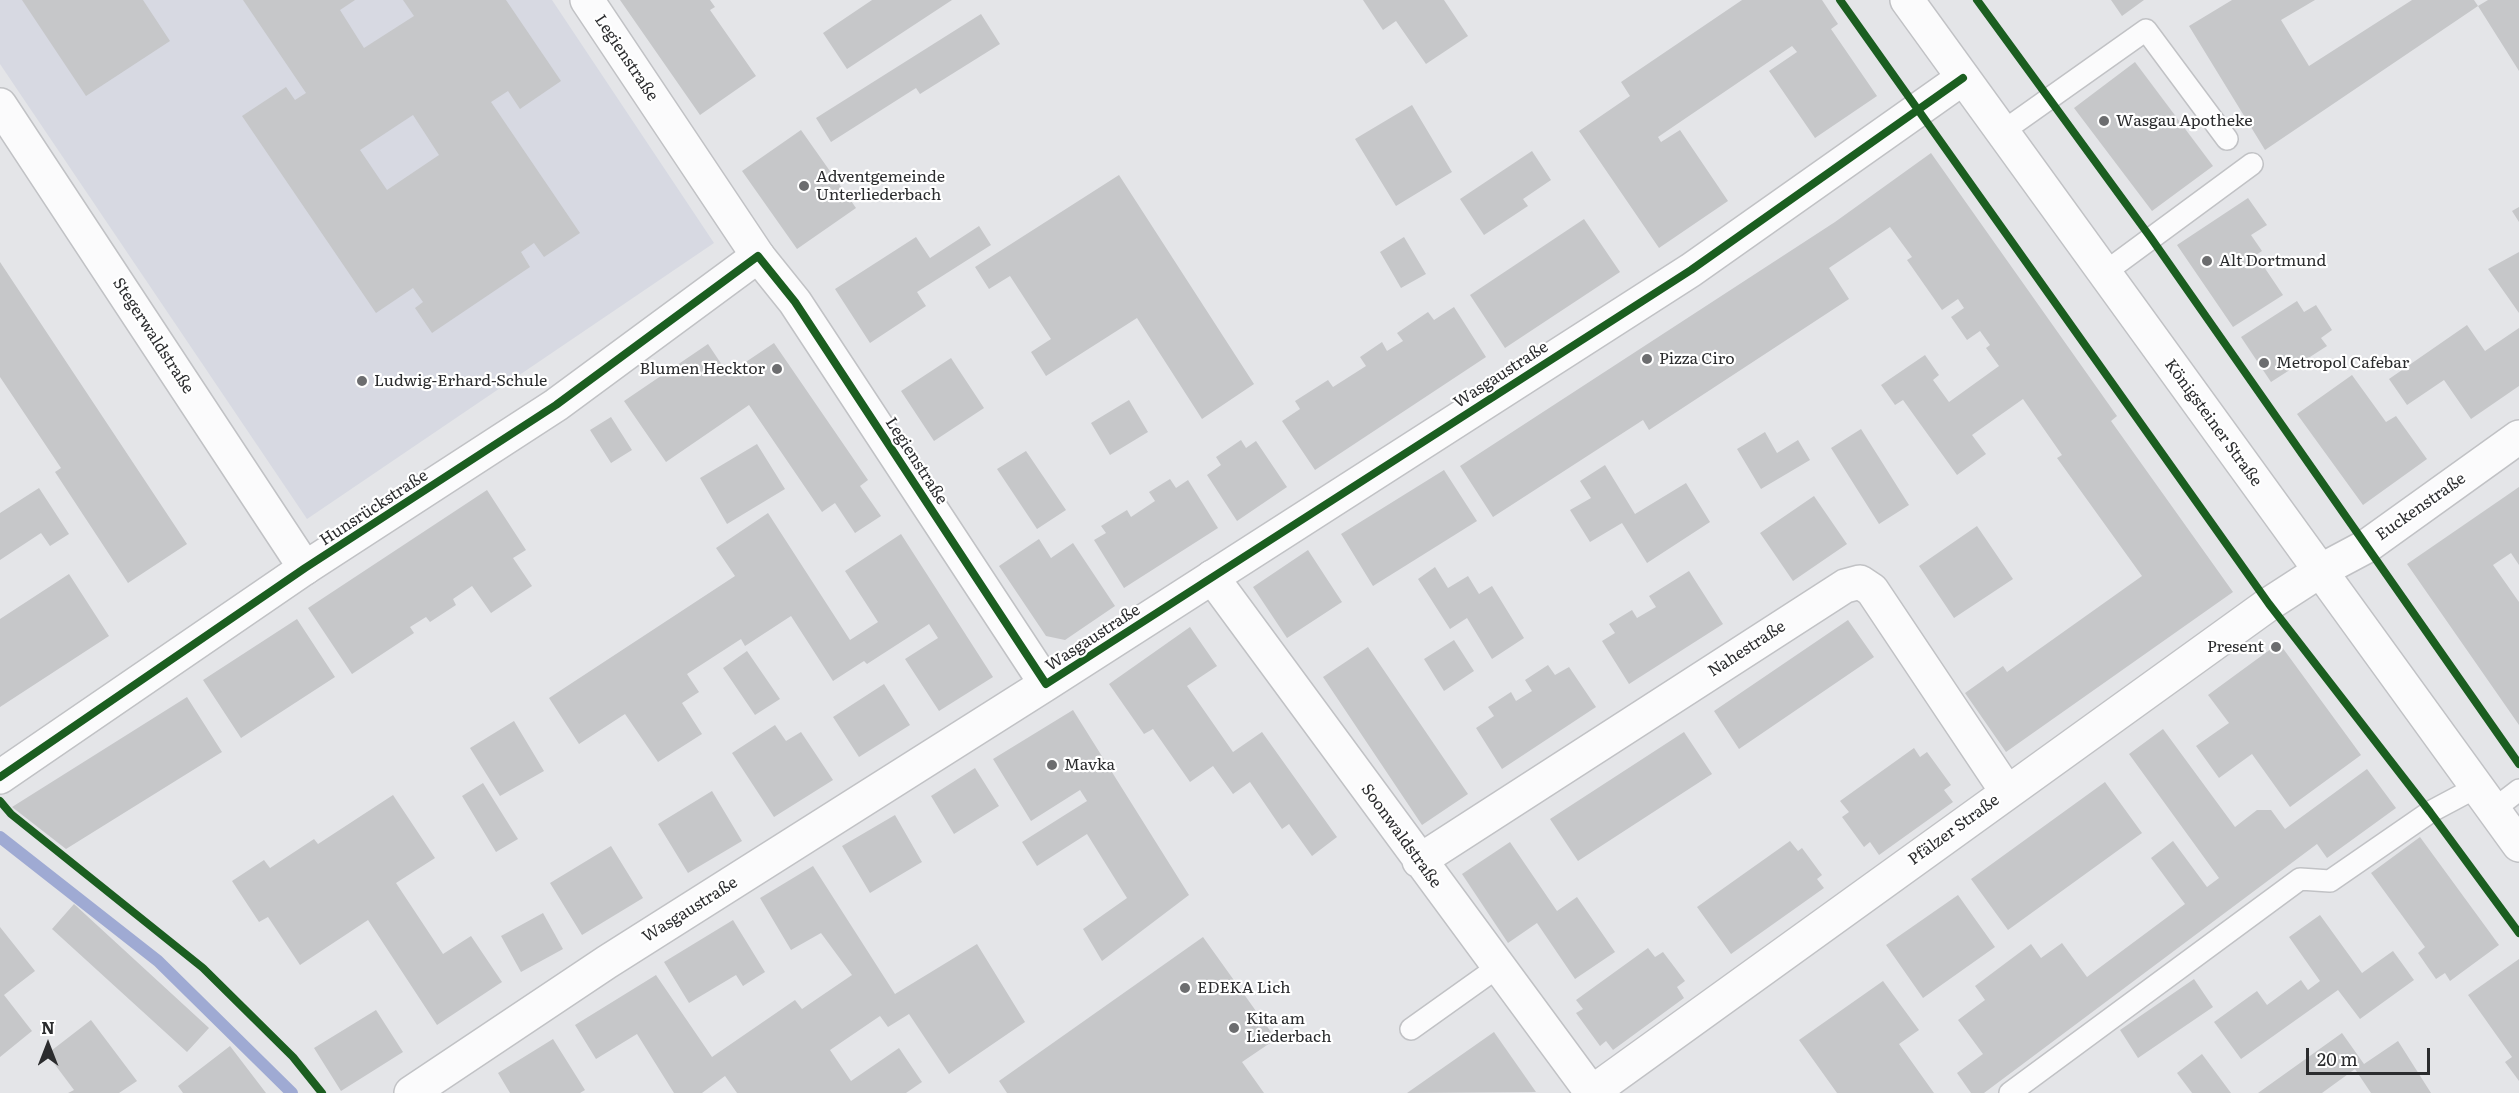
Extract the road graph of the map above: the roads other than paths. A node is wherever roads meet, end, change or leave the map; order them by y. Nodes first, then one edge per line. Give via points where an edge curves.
1 (587, 0) edge
2 (1907, 0) edge
3 (1964, 78) junction
4 (0, 105) edge
5 (2002, 132) junction
6 (2227, 140) dead end
7 (2252, 165) dead end
8 (758, 256) junction
9 (2104, 273) junction
10 (2519, 437) edge
11 (305, 568) junction
12 (2320, 571) junction
13 (1212, 577) junction
14 (1046, 684) junction
15 (0, 777) edge
16 (2519, 790) edge
17 (2007, 792) junction
18 (2485, 799) junction
19 (2519, 845) edge
20 (1419, 861) junction
21 (1498, 967) junction
22 (1411, 1029) dead end
23 (411, 1093) edge
24 (1591, 1093) edge
25 (2010, 1093) edge

1 - 8 street, Legienstraße
2 - 3 street, Königsteiner Straße
3 - 5 street, Königsteiner Straße
3 - 13 street, Wasgaustraße via 1691,270
4 - 11 street, Stegerwaldstraße
5 - 6 lane via 2146,30
5 - 9 street, Königsteiner Straße
7 - 9 lane
8 - 11 street, Hunsrückstraße via 556,405
8 - 14 street, Legienstraße via 795,302
9 - 12 street, Königsteiner Straße
10 - 12 street, Euckenstraße via 2367,546
11 - 15 street, Hunsrückstraße
12 - 17 street, Pfälzer Straße
12 - 18 street, Königsteiner Straße
13 - 14 street, Wasgaustraße
13 - 20 street, Soonwaldstraße
14 - 23 street, Wasgaustraße via 607,962
16 - 18 lane
17 - 20 street, Nahestraße via 1872,590 1860,582 1845,585
17 - 24 street, Pfälzer Straße
18 - 19 street, Königsteiner Straße
18 - 25 lane via 2430,812 2330,881 2300,879
20 - 21 street, Soonwaldstraße
21 - 22 lane
21 - 24 street, Soonwaldstraße

